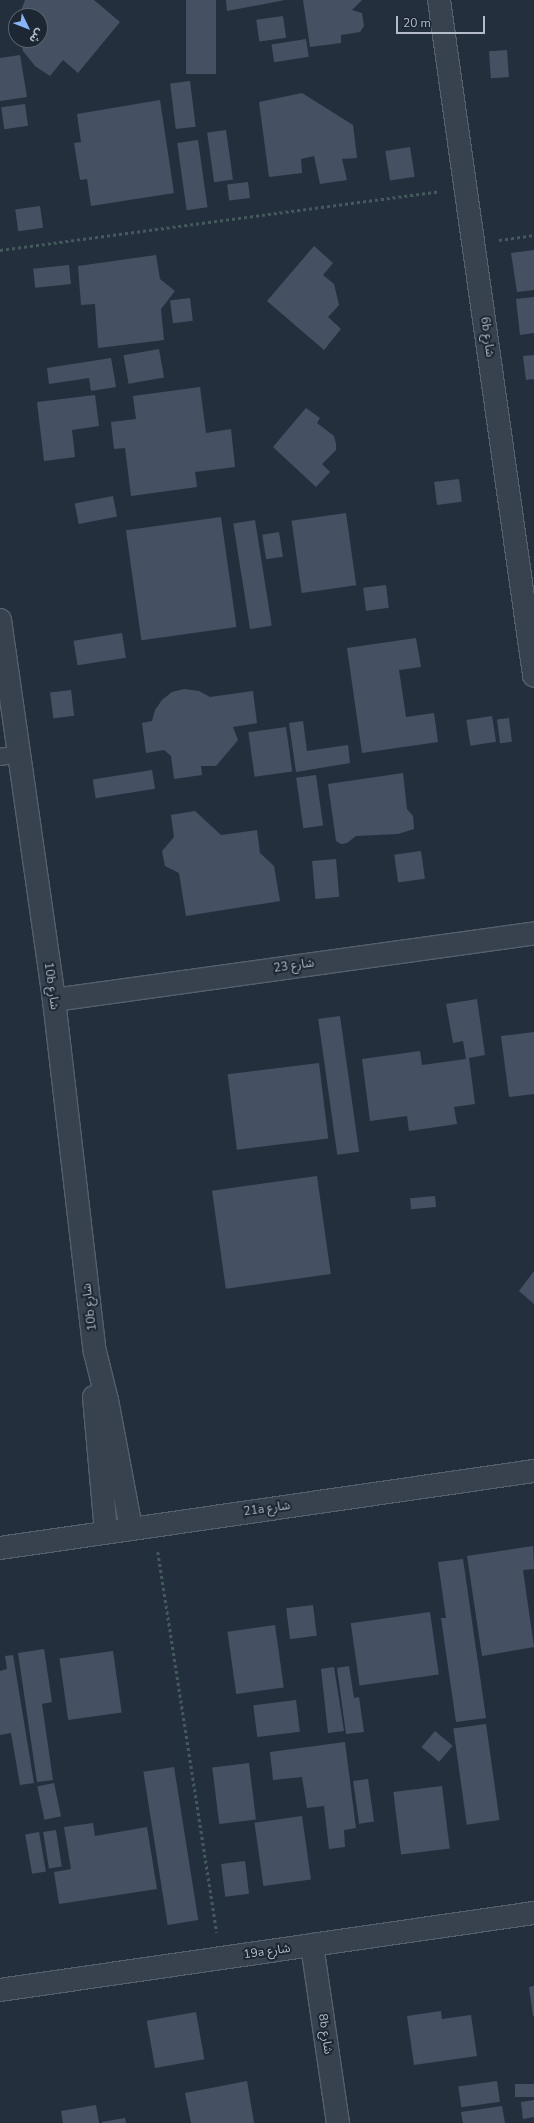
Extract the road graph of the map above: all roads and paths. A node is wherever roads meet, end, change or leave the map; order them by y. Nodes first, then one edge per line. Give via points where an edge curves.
1 (440, 0) edge
2 (466, 187) junction
3 (534, 235) edge
4 (474, 244) junction
5 (0, 250) edge
6 (0, 620) edge
7 (534, 675) edge
8 (9, 756) edge
9 (534, 933) edge
10 (54, 1000) junction
11 (96, 1352) junction
12 (534, 1471) edge
13 (154, 1526) junction
14 (131, 1528) junction
15 (106, 1532) junction
16 (0, 1548) edge
17 (534, 1913) edge
18 (312, 1946) junction
19 (221, 1958) junction
20 (0, 1990) edge
21 (338, 2123) edge

1 - 2 street, 6b شارع
2 - 4 street, 6b شارع
2 - 5 path
3 - 4 path
4 - 7 street, 6b شارع
6 - 8 street, 10b شارع
8 - 10 street, 10b شارع
9 - 10 street, شارع 23
10 - 11 street, 10b شارع
11 - 14 street, 10b شارع
11 - 15 street, 10b شارع via 94,1391
12 - 13 street, 21a شارع
13 - 14 street, 21a شارع
13 - 19 path
14 - 15 street, 21a شارع
15 - 16 street, 21a شارع
17 - 18 street, 19a شارع
18 - 19 street, 19a شارع
18 - 21 street, 8b شارع
19 - 20 street, 19a شارع

